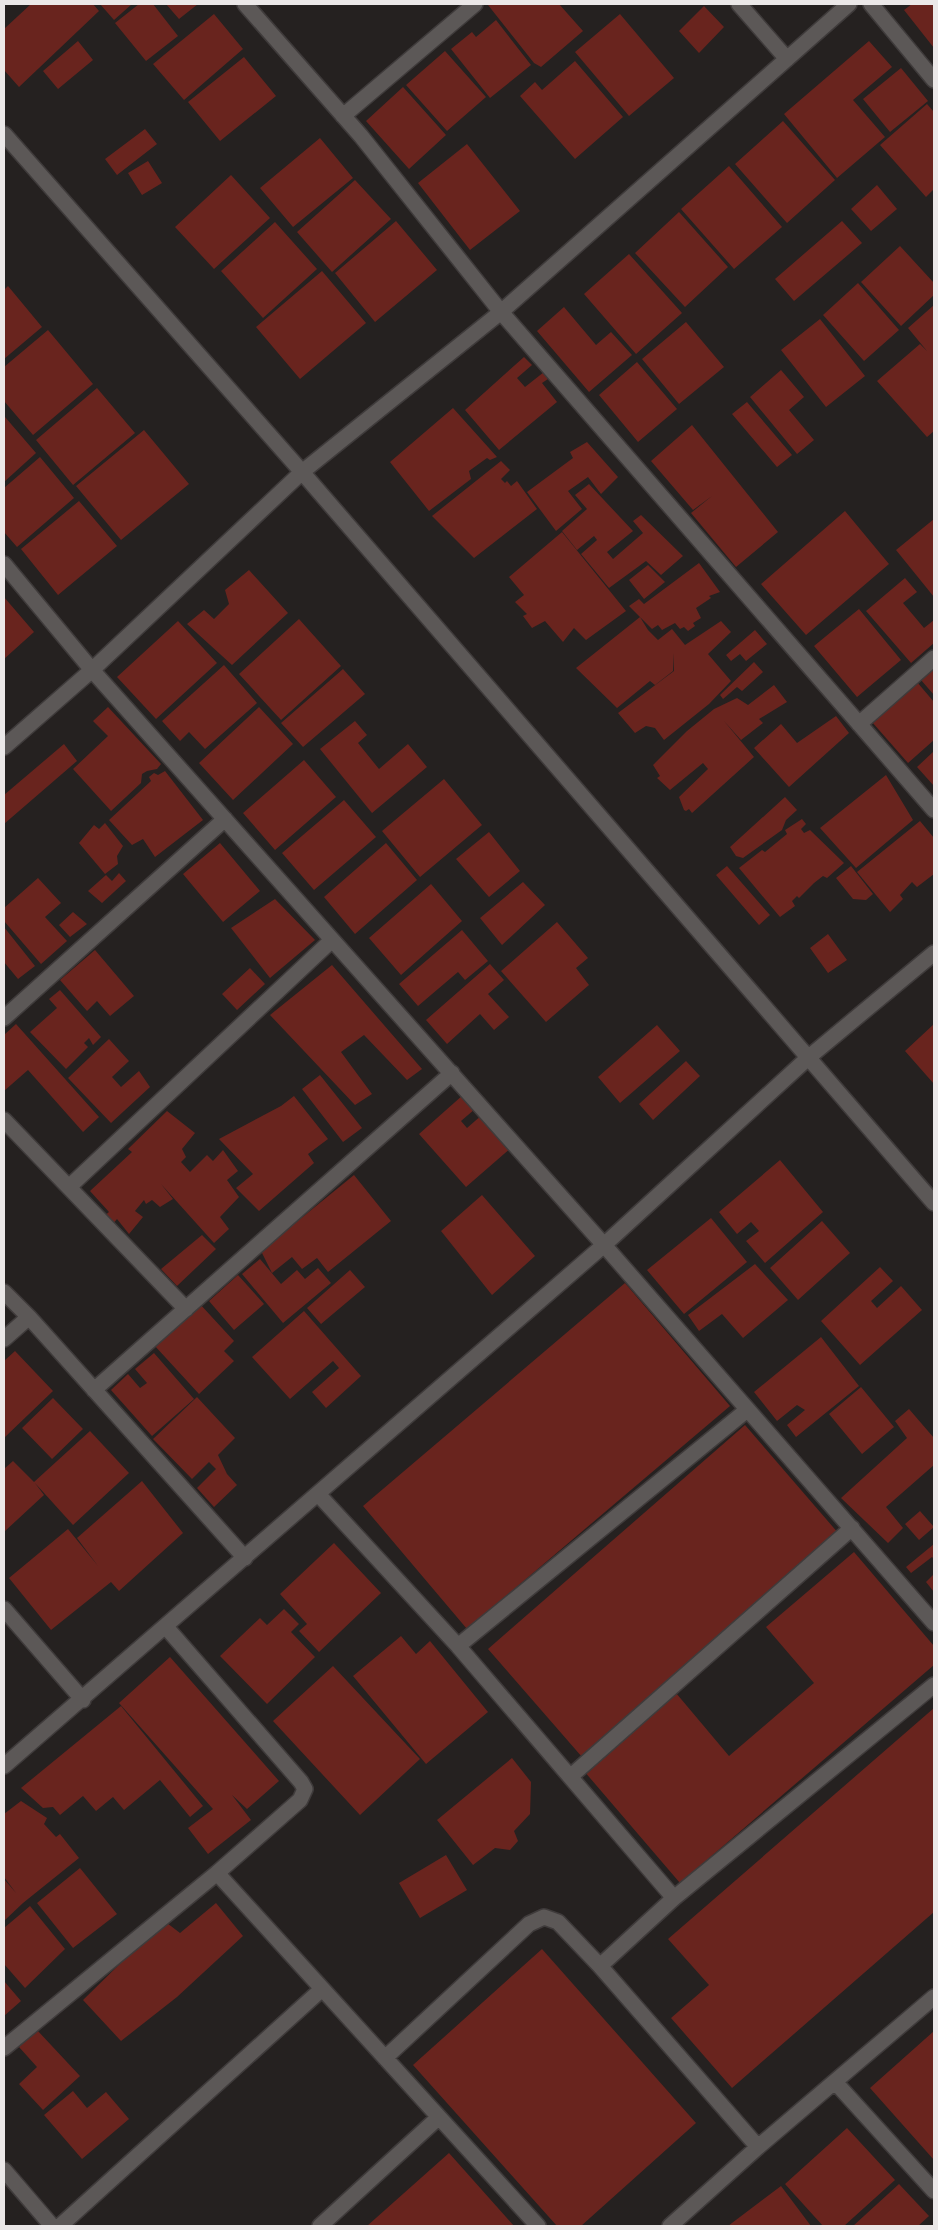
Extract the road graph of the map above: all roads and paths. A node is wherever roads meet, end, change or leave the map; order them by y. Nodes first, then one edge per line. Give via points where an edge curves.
1 (475, 4) edge
2 (739, 4) edge
3 (849, 4) edge
4 (871, 4) edge
5 (248, 5) edge
6 (788, 59) junction
7 (934, 80) edge
8 (343, 116) junction
9 (4, 134) edge
10 (501, 312) junction
11 (302, 472) junction
12 (4, 564) edge
13 (934, 658) edge
14 (92, 670) junction
15 (859, 724) junction
16 (4, 747) edge
17 (934, 810) edge
18 (225, 819) junction
19 (332, 940) junction
20 (934, 953) edge
21 (4, 1018) edge
22 (809, 1057) junction
23 (452, 1073) junction
24 (7, 1129) edge
25 (70, 1186) junction
26 (934, 1202) edge
27 (604, 1245) junction
28 (4, 1292) edge
29 (186, 1309) junction
30 (29, 1317) junction
31 (4, 1339) edge
32 (94, 1390) junction
33 (747, 1410) junction
34 (318, 1494) junction
35 (852, 1528) junction
36 (245, 1558) junction
37 (4, 1609) edge
38 (934, 1623) edge
39 (166, 1626) junction
40 (458, 1646) junction
41 (934, 1685) edge
42 (82, 1700) junction
43 (4, 1766) edge
44 (571, 1776) junction
45 (218, 1873) junction
46 (674, 1898) junction
47 (600, 1966) junction
48 (322, 1989) junction
49 (934, 1997) edge
50 (4, 2048) edge
51 (385, 2058) junction
52 (836, 2082) junction
53 (439, 2117) junction
54 (758, 2147) junction
55 (4, 2170) edge
56 (934, 2191) edge
57 (680, 2223) edge
58 (52, 2226) edge
59 (60, 2226) edge
60 (320, 2226) edge
61 (538, 2226) edge

1 - 8 street
2 - 6 street
3 - 6 street
4 - 7 street
5 - 8 street
6 - 10 street
8 - 10 street
9 - 11 street
10 - 11 street
10 - 15 street
11 - 14 street
11 - 22 street
12 - 14 street
13 - 15 street
14 - 16 street
14 - 18 street
15 - 17 street
18 - 19 street
18 - 21 street
19 - 23 street
19 - 25 street
20 - 22 street
22 - 26 street
22 - 27 street
23 - 27 street
23 - 29 street
24 - 25 street
25 - 29 street
27 - 33 street
27 - 34 street
28 - 30 street
29 - 32 street
30 - 31 street
30 - 32 street
32 - 36 street
33 - 35 street
33 - 40 street
34 - 36 street
34 - 40 street
35 - 38 street
35 - 44 street
36 - 39 street
37 - 42 street
39 - 42 street
39 - 45 street via 305,1789 300,1800
40 - 44 street
41 - 46 street
42 - 43 street
44 - 46 street
45 - 48 street
45 - 50 street
46 - 47 street
47 - 51 street via 558,1922 544,1917 529,1924
47 - 54 street
48 - 51 street
48 - 59 street
49 - 52 street
51 - 53 street
52 - 54 street
52 - 56 street
53 - 60 street
53 - 61 street
54 - 57 street
55 - 58 street

